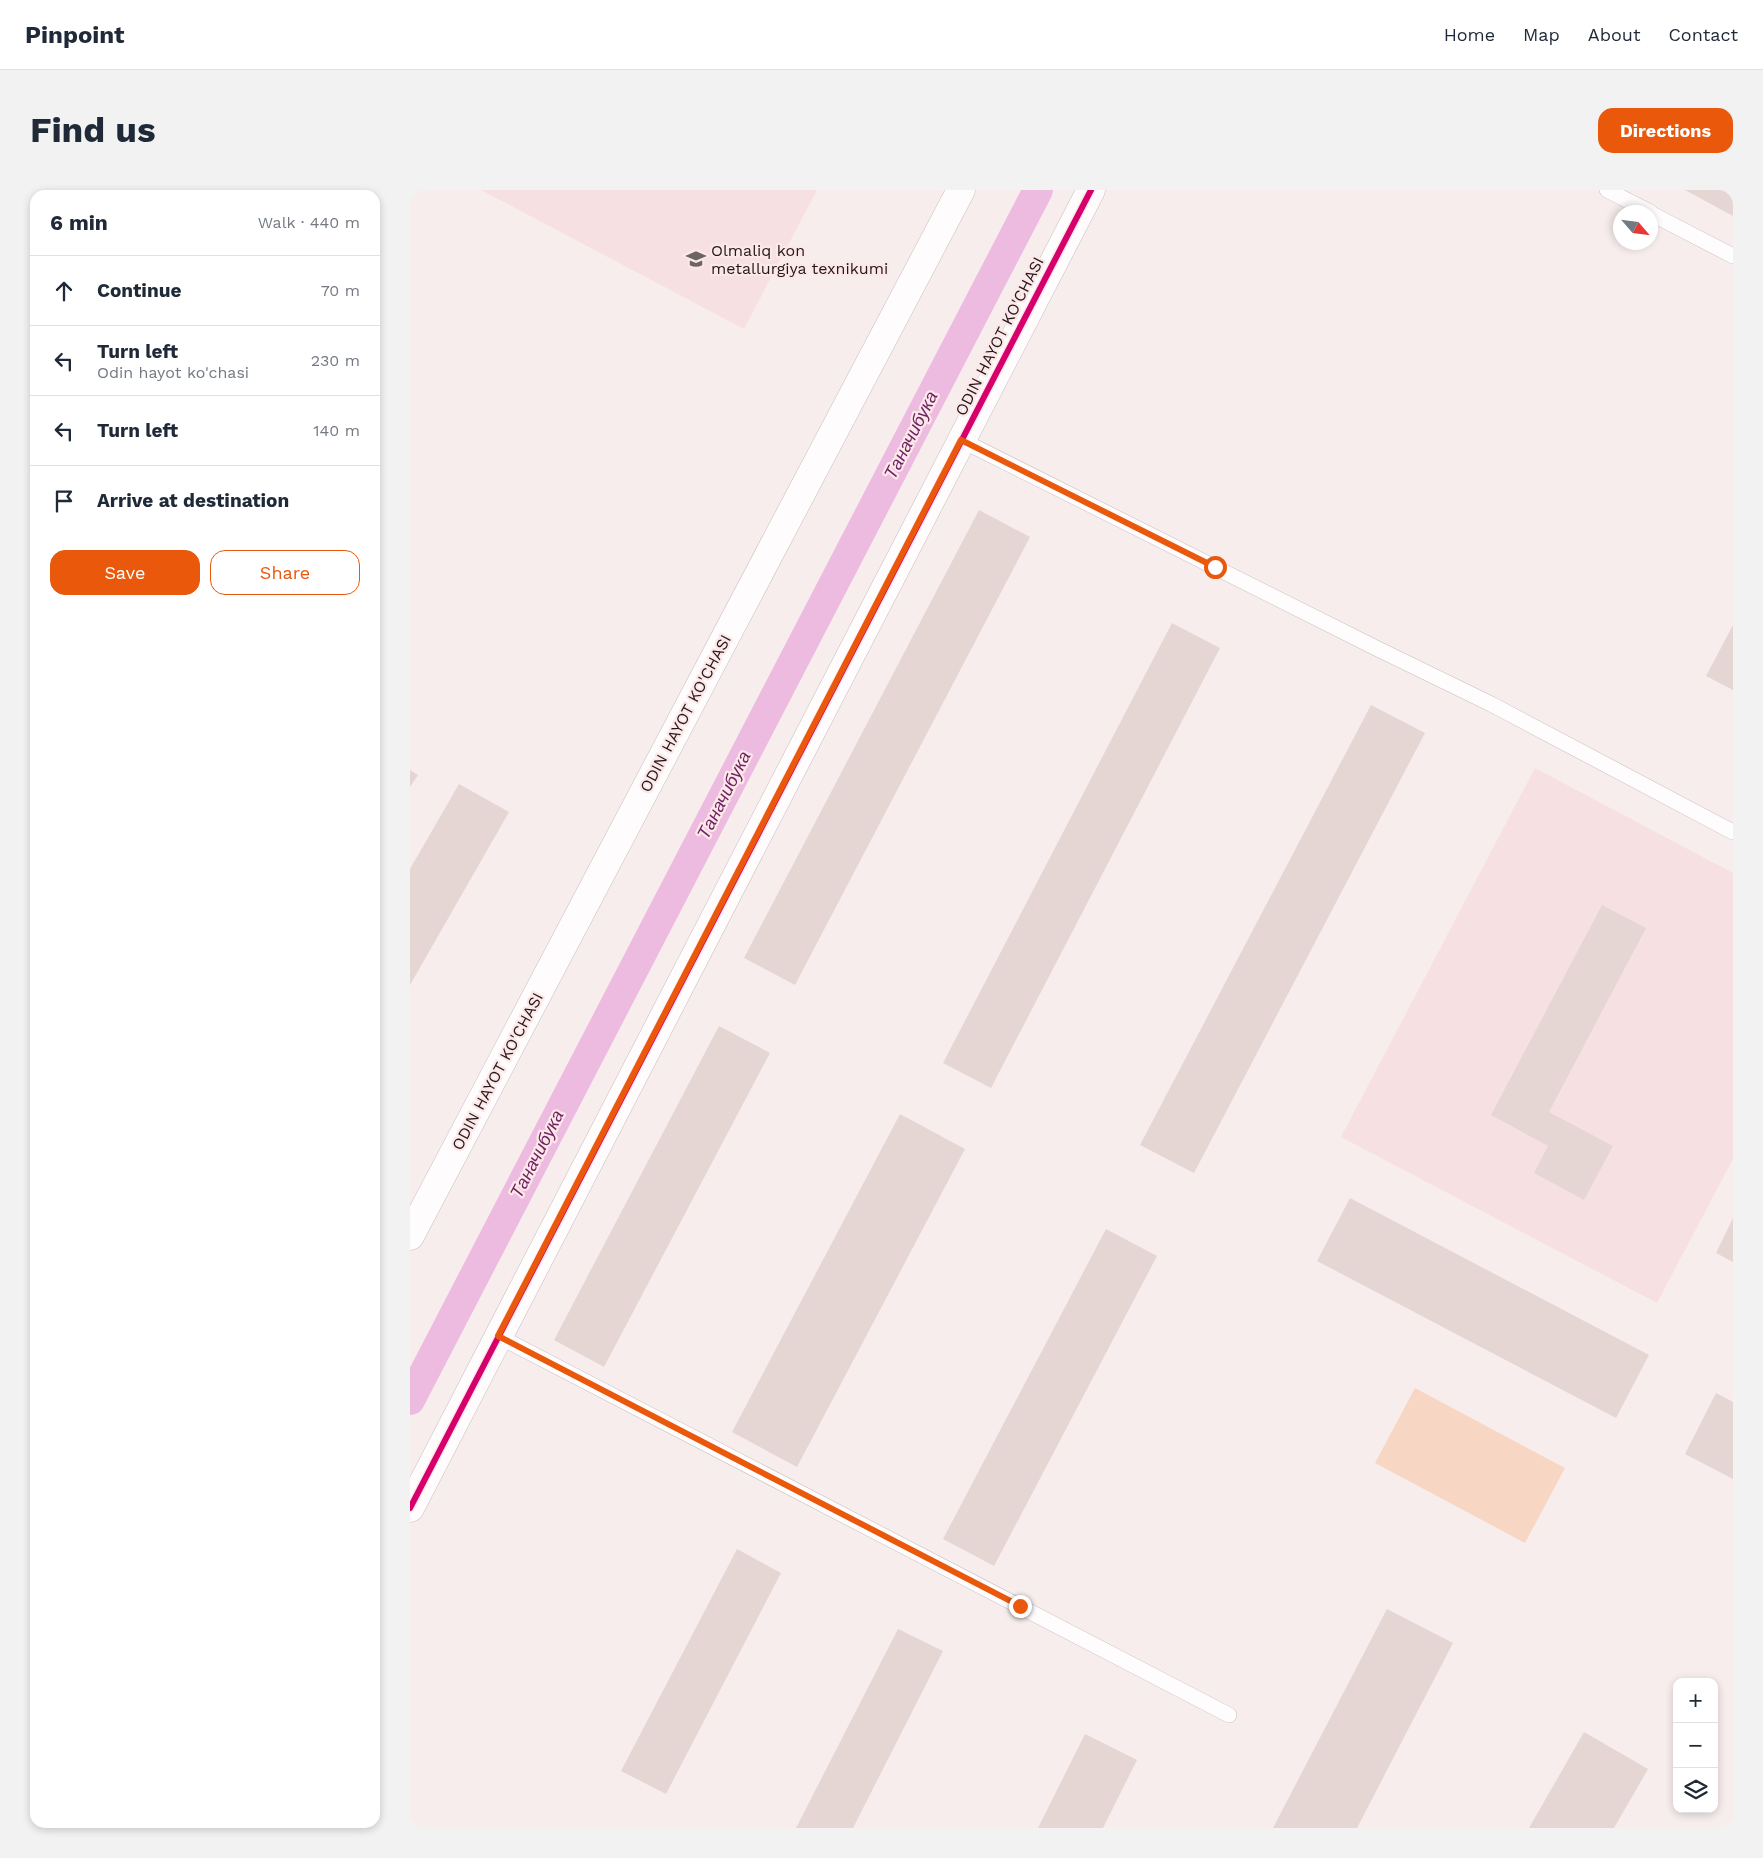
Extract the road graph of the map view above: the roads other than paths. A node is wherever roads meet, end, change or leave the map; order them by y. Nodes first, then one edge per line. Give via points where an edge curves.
1 (961, 190) edge
2 (1090, 190) edge
3 (1607, 190) edge
4 (1635, 205) edge
5 (1658, 217) edge
6 (1733, 256) edge
7 (961, 440) junction
8 (1733, 832) edge
9 (410, 1236) edge
10 (498, 1336) junction
11 (410, 1508) edge
12 (1229, 1714) dead end

1 - 9 street, ODIN HAYOT KO'CHASI
2 - 7 street, ODIN HAYOT KO'CHASI
3 - 4 lane
5 - 6 lane
7 - 8 lane via 1491,704
7 - 10 street, ODIN HAYOT KO'CHASI
10 - 11 street, ODIN HAYOT KO'CHASI
10 - 12 lane

